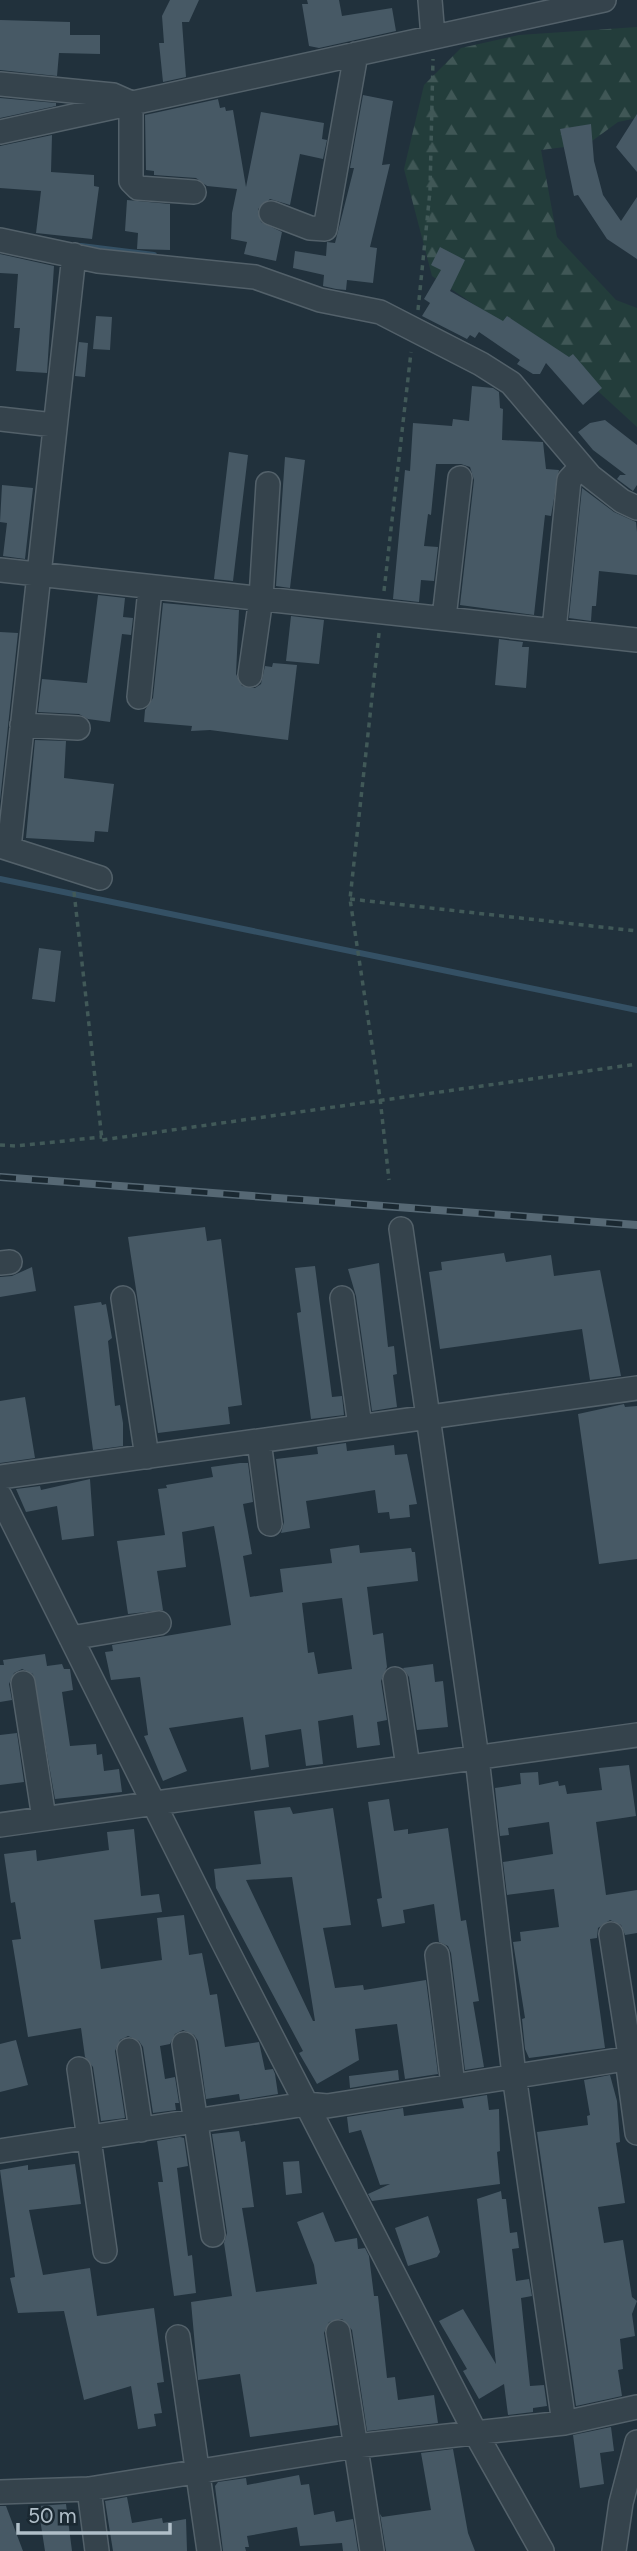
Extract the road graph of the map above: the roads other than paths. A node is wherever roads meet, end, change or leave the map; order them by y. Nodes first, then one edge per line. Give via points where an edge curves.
1 (430, 0) edge
2 (604, 0) edge
3 (433, 37) junction
4 (356, 54) junction
5 (0, 84) edge
6 (131, 103) junction
7 (0, 132) edge
8 (194, 192) dead end
9 (271, 213) dead end
10 (0, 240) edge
11 (74, 255) junction
12 (0, 419) edge
13 (54, 425) junction
14 (581, 467) junction
15 (460, 478) dead end
16 (268, 484) dead end
17 (637, 508) edge
18 (0, 570) edge
19 (37, 574) junction
20 (150, 589) junction
21 (261, 598) junction
22 (444, 618) junction
23 (554, 630) junction
24 (637, 640) edge
25 (250, 675) dead end
26 (139, 696) dead end
27 (22, 725) junction
28 (78, 728) dead end
29 (5, 847) edge
30 (100, 878) dead end
31 (401, 1229) dead end
32 (124, 1298) dead end
33 (342, 1298) dead end
34 (637, 1388) edge
35 (426, 1417) junction
36 (360, 1426) junction
37 (259, 1441) junction
38 (148, 1457) junction
39 (0, 1477) edge
40 (0, 1496) edge
41 (270, 1524) dead end
42 (159, 1623) dead end
43 (71, 1638) junction
44 (395, 1679) dead end
45 (23, 1683) dead end
46 (637, 1735) edge
47 (477, 1758) junction
48 (408, 1767) junction
49 (151, 1803) junction
50 (44, 1818) junction
51 (0, 1825) edge
52 (611, 1934) dead end
53 (437, 1955) dead end
54 (184, 2044) dead end
55 (129, 2050) dead end
56 (632, 2058) edge
57 (79, 2069) dead end
58 (514, 2075) junction
59 (453, 2085) junction
60 (306, 2104) junction
61 (196, 2121) junction
62 (141, 2130) junction
63 (637, 2133) edge
64 (89, 2138) junction
65 (0, 2151) edge
66 (213, 2235) dead end
67 (105, 2251) dead end
68 (338, 2332) dead end
69 (178, 2337) dead end
70 (637, 2407) edge
71 (564, 2423) junction
72 (475, 2432) junction
73 (637, 2442) edge
74 (356, 2446) junction
75 (198, 2472) junction
76 (89, 2489) junction
77 (0, 2493) edge
78 (97, 2551) edge
79 (209, 2551) edge
80 (372, 2551) edge
81 (542, 2551) edge
82 (614, 2551) edge

1 - 3 street
2 - 3 street
3 - 4 street
4 - 6 street
4 - 9 street via 325,229 310,229
5 - 6 street via 113,95
6 - 7 street
6 - 8 street via 131,181 138,188
10 - 11 street
11 - 13 street
11 - 14 street via 255,277 320,300 368,308 510,383
12 - 13 street
13 - 19 street
14 - 17 street
14 - 23 street via 569,480
15 - 22 street
16 - 21 street
18 - 19 street
19 - 20 street
19 - 27 street
20 - 21 street
20 - 26 street
21 - 22 street
21 - 25 street
22 - 23 street
23 - 24 street
27 - 28 street
27 - 29 street
29 - 30 street
31 - 35 street
32 - 38 street
33 - 36 street
34 - 35 street
35 - 36 street
35 - 47 street
36 - 37 street
37 - 38 street
37 - 41 street
38 - 39 street
40 - 43 street
42 - 43 street
43 - 49 street
44 - 48 street
45 - 50 street
46 - 47 street
47 - 48 street
47 - 58 street
48 - 49 street
49 - 50 street
49 - 60 street
50 - 51 street
52 - 56 street
53 - 59 street
54 - 61 street
55 - 62 street
56 - 58 street
56 - 63 street
57 - 64 street
58 - 59 street
58 - 71 street
59 - 60 street via 327,2106
60 - 61 street
60 - 72 street
61 - 62 street
61 - 66 street
62 - 64 street
64 - 65 street
64 - 67 street
68 - 74 street
69 - 75 street
70 - 71 street
71 - 72 street
72 - 74 street
72 - 81 street
73 - 82 street
74 - 75 street
74 - 80 street
75 - 76 street
75 - 79 street
76 - 77 street
76 - 78 street

